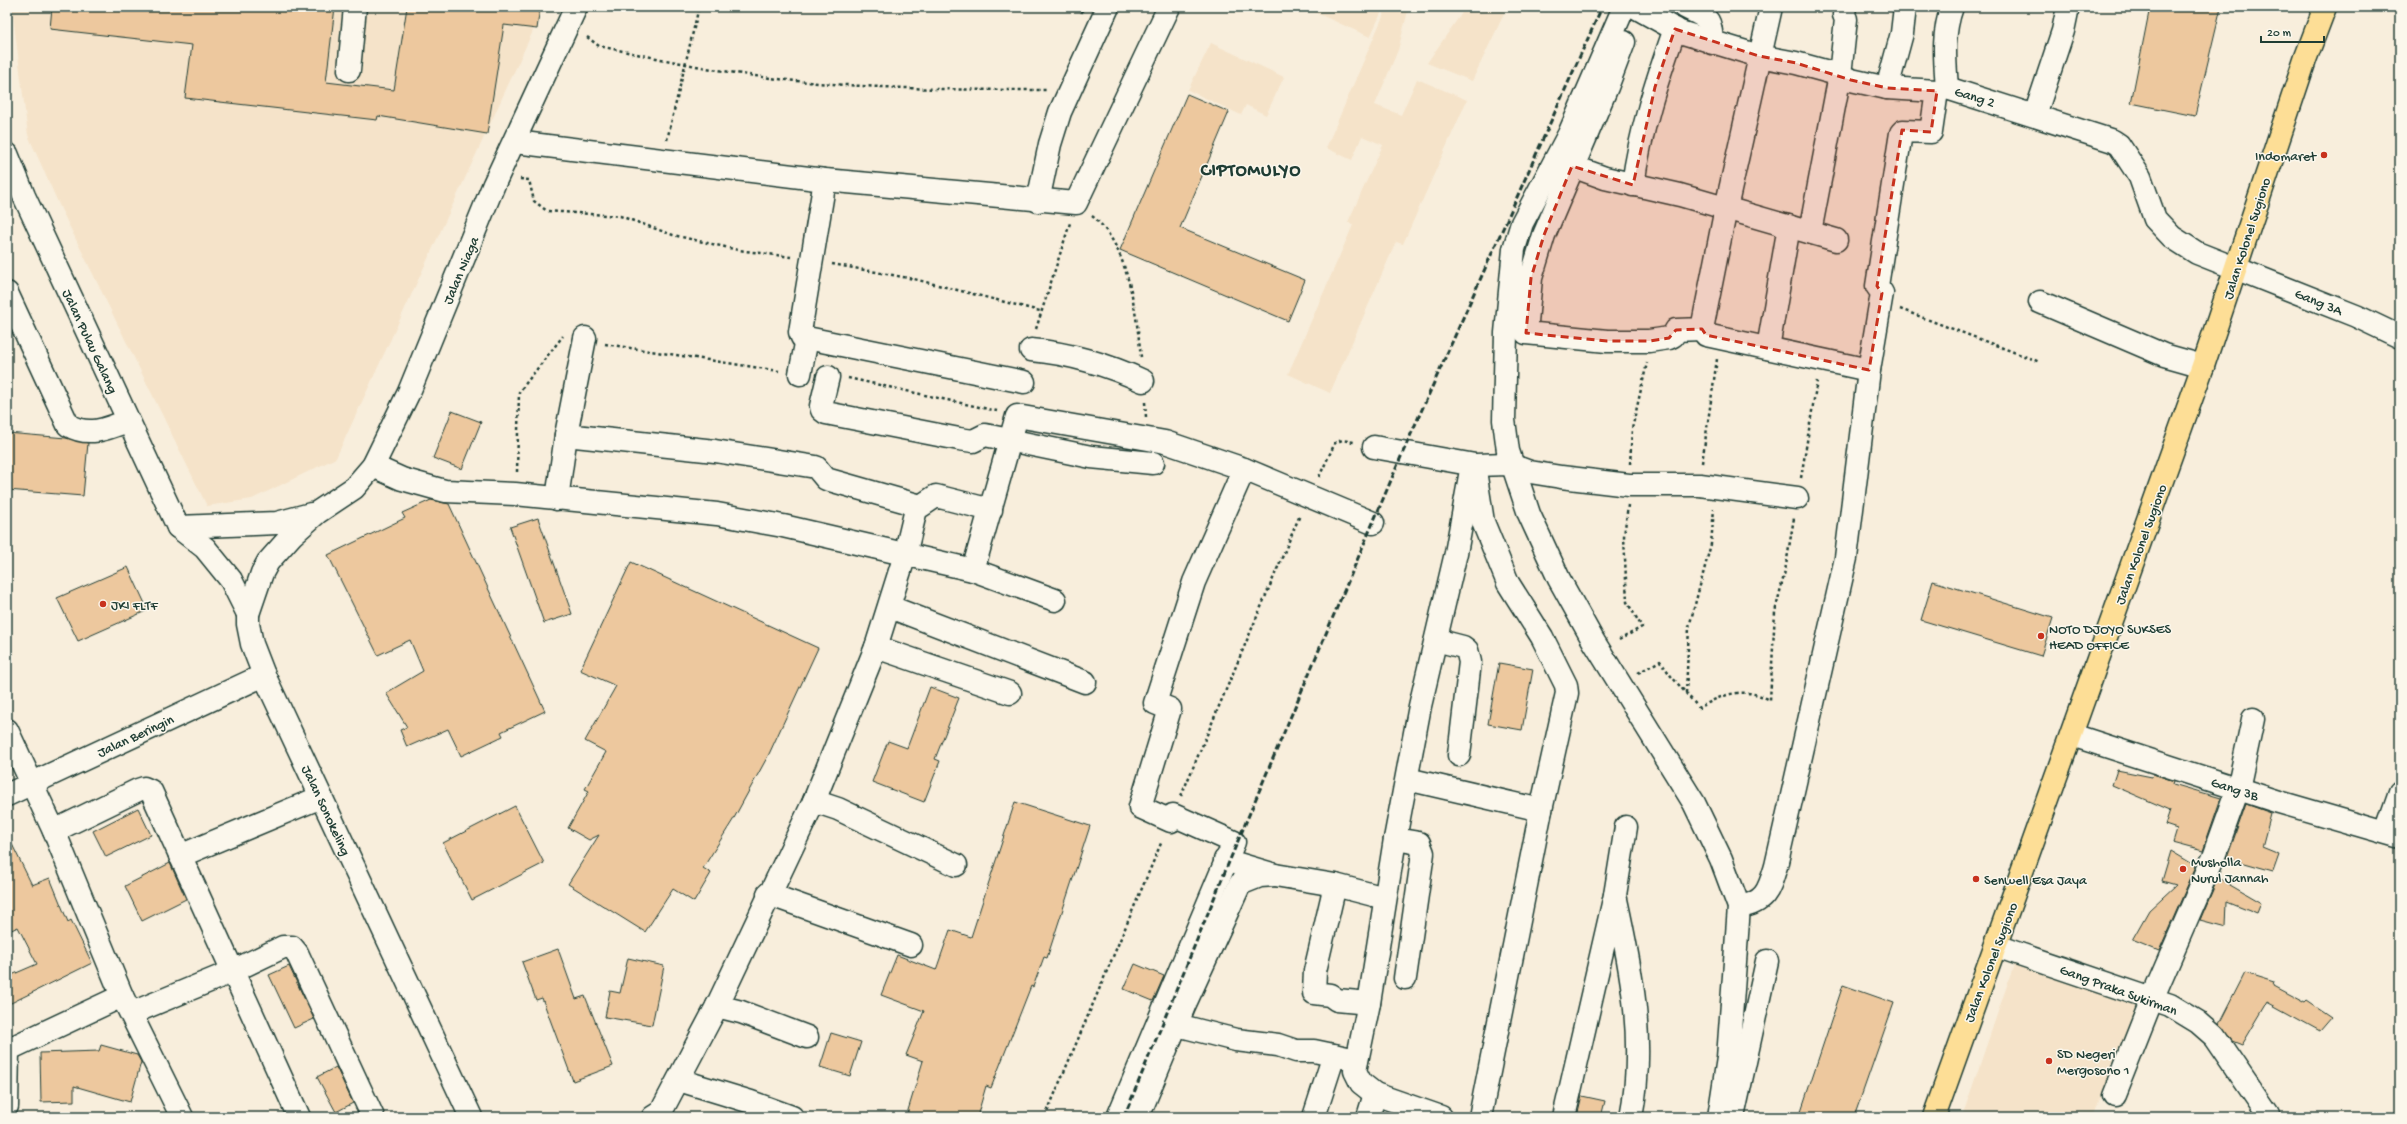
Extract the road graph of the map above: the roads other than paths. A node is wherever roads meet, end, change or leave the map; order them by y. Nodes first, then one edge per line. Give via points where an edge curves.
1 (355, 7) edge
2 (1108, 7) edge
3 (1169, 7) edge
4 (1633, 7) edge
5 (1685, 7) edge
6 (1771, 7) edge
7 (1845, 7) edge
8 (1906, 7) edge
9 (1952, 7) edge
10 (2068, 7) edge
11 (2314, 7) edge
12 (2325, 7) edge
13 (574, 12) edge
14 (1676, 29) junction
15 (2314, 36) junction
16 (1712, 43) junction
17 (1759, 56) junction
18 (348, 70) dead end
19 (1840, 75) junction
20 (1887, 88) junction
21 (1942, 89) junction
22 (2036, 116) junction
23 (515, 142) junction
24 (7, 154) edge
25 (1572, 166) junction
26 (825, 180) junction
27 (1632, 184) junction
28 (1038, 201) junction
29 (1726, 208) junction
30 (1789, 226) junction
31 (1810, 232) junction
32 (1836, 240) dead end
33 (2237, 269) junction
34 (7, 293) edge
35 (2040, 302) dead end
36 (1702, 329) junction
37 (2400, 337) edge
38 (585, 338) road end
39 (807, 339) junction
40 (1768, 348) junction
41 (1031, 350) road end
42 (2203, 366) junction
43 (1869, 370) junction
44 (800, 374) road end
45 (828, 377) road end
46 (1143, 381) road end
47 (1024, 382) dead end
48 (127, 421) junction
49 (566, 435) junction
50 (1011, 439) junction
51 (1374, 447) road end
52 (1153, 463) dead end
53 (1473, 465) junction
54 (1513, 465) junction
55 (373, 466) junction
56 (1244, 469) junction
57 (1797, 498) road end
58 (557, 499) junction
59 (917, 505) junction
60 (991, 510) junction
61 (318, 512) junction
62 (1373, 523) dead end
63 (178, 527) junction
64 (905, 556) junction
65 (973, 570) junction
66 (1055, 600) dead end
67 (890, 607) junction
68 (248, 614) junction
69 (1436, 640) junction
70 (876, 647) junction
71 (264, 675) junction
72 (1084, 682) dead end
73 (1010, 693) dead end
74 (2253, 719) dead end
75 (7, 730) edge
76 (2072, 735) junction
77 (1459, 755) dead end
78 (1407, 779) junction
79 (31, 784) junction
80 (2238, 789) junction
81 (2400, 792) edge
82 (7, 795) edge
83 (321, 797) junction
84 (814, 801) junction
85 (1541, 810) junction
86 (1626, 827) dead end
87 (54, 831) junction
88 (2393, 834) edge
89 (1395, 839) junction
90 (180, 856) junction
91 (1225, 860) junction
92 (956, 865) dead end
93 (1275, 875) junction
94 (1335, 885) junction
95 (768, 894) junction
96 (1615, 895) junction
97 (1385, 898) junction
98 (1739, 907) junction
99 (911, 945) dead end
100 (1996, 946) junction
101 (1767, 961) dead end
102 (232, 972) junction
103 (1405, 978) dead end
104 (2152, 999) junction
105 (1369, 1003) junction
106 (127, 1005) junction
107 (717, 1006) junction
108 (1177, 1025) junction
109 (807, 1037) dead end
110 (7, 1050) edge
111 (1334, 1055) junction
112 (1358, 1060) junction
113 (679, 1080) junction
114 (1375, 1094) junction
115 (2114, 1095) dead end
116 (7, 1106) edge
117 (660, 1115) edge
118 (2268, 1115) dead end
119 (182, 1117) edge
120 (299, 1117) edge
121 (374, 1117) edge
122 (471, 1117) edge
123 (792, 1117) edge
124 (1118, 1117) edge
125 (1138, 1117) edge
126 (1314, 1117) edge
127 (1368, 1117) edge
128 (1441, 1117) edge
129 (1480, 1117) edge
130 (1564, 1117) edge
131 (1631, 1117) edge
132 (1719, 1117) edge
133 (1733, 1117) edge
134 (1934, 1117) edge

1 - 18 street
2 - 28 street via 1071,86 1050,144
3 - 28 street via 1076,204
4 - 14 street, Gang 2
4 - 25 street via 1607,87
4 - 54 street via 1522,223 1514,249 1506,333 1504,420 1508,451
5 - 16 street via 1708,19 1712,24
6 - 17 street
7 - 19 street
8 - 20 street via 1902,33
9 - 21 street via 1946,23
10 - 22 street
11 - 15 highway, Jalan Kolonel Sugiono
12 - 15 highway, Jalan Kolonel Sugiono
13 - 23 street, Jalan Niaga
14 - 16 street, Gang 2
14 - 27 street via 1654,87
15 - 33 highway, Jalan Kolonel Sugiono
16 - 17 street, Gang 2
17 - 19 street, Gang 2
17 - 29 street
19 - 20 street, Gang 2
19 - 31 street
20 - 21 street, Gang 2
21 - 22 street, Gang 2
21 - 43 street via 1931,132 1901,133 1877,286 1882,293
22 - 33 street, Gang 2 via 2119,145 2140,177 2155,219 2168,233 2197,253
23 - 26 street
23 - 55 street, Jalan Niaga via 494,184 409,392
24 - 48 street, Jalan Pulau Galang
25 - 27 street via 1605,178
25 - 36 street via 1544,235 1531,278 1526,333 1607,341 1649,341 1669,338 1676,330
26 - 28 street
26 - 39 street via 800,332 802,337
27 - 29 street
29 - 30 street
29 - 36 street
30 - 31 street
30 - 40 street
31 - 32 street
33 - 37 street, Gang 3A via 2356,316
33 - 42 highway, Jalan Kolonel Sugiono
34 - 48 street via 68,425 77,431 91,432
35 - 42 street via 2164,355
36 - 40 street via 1706,335
38 - 49 street
39 - 44 street
39 - 47 street
40 - 43 street
41 - 46 street via 1052,352 1098,364 1125,372
42 - 76 highway, Jalan Kolonel Sugiono
43 - 98 street via 1846,558 1776,866 1771,883 1762,899 1753,905
45 - 50 street via 821,406 826,413 973,441 985,434
48 - 63 street, Jalan Pulau Galang
49 - 58 street
49 - 59 street via 716,451 816,467 826,479
50 - 52 street via 1091,457
50 - 56 street via 1017,416 1148,438
50 - 60 street
51 - 53 street
53 - 54 street
53 - 69 street
53 - 85 street via 1483,522 1508,583 1542,637 1566,685 1567,693
54 - 57 street via 1530,472 1629,485 1708,486
54 - 98 street via 1529,514 1559,579 1594,642 1694,803 1721,859
55 - 58 street via 402,479 445,491
55 - 61 street, Jalan Niaga via 354,488
56 - 62 street
56 - 91 street via 1194,582 1155,703 1170,709 1140,807 1234,842
58 - 64 street via 717,514 783,526
59 - 60 street via 921,506 936,496
59 - 64 street
60 - 65 street
61 - 63 street via 296,520 277,523
61 - 68 street, Jalan Sonokeling via 292,535 268,562
63 - 68 street, Jalan Pulau Galang via 205,548 232,580
64 - 65 street
64 - 67 street
65 - 66 street
67 - 70 street
67 - 72 street
68 - 71 street, Jalan Sonokeling via 252,644
69 - 77 street via 1463,647 1469,655
69 - 78 street
70 - 73 street
70 - 84 street
71 - 79 street, Jalan Beringin
71 - 83 street, Jalan Sonokeling
74 - 80 street
75 - 79 street
76 - 80 street, Gang 3B
76 - 100 highway, Jalan Kolonel Sugiono
78 - 85 street
78 - 89 street
79 - 82 street, Jalan Beringin
79 - 87 street
80 - 88 street, Gang 3B
80 - 104 street via 2214,856
81 - 88 street
83 - 90 street
83 - 122 street, Jalan Sonokeling
84 - 92 street via 838,809
84 - 95 street
85 - 129 street
86 - 96 street
87 - 90 street via 144,788 151,791
87 - 106 street
89 - 97 street
89 - 103 street via 1419,843 1423,853
90 - 102 street
91 - 93 street
91 - 124 street
93 - 94 street
93 - 108 street via 1260,876 1240,884
94 - 97 street
94 - 105 street via 1315,971 1314,993 1337,1000
95 - 99 street
95 - 107 street
96 - 130 street
96 - 131 street via 1632,977 1638,1041
97 - 105 street
98 - 132 street via 1728,1058
100 - 104 street, Gang Praka Sukirman
100 - 134 highway, Jalan Kolonel Sugiono
101 - 133 street
102 - 106 street
102 - 120 street
102 - 121 street via 283,947 292,947
104 - 115 street
104 - 118 street, Gang Praka Sukirman via 2170,1005 2198,1022 2214,1036
105 - 112 street
106 - 110 street
106 - 119 street
107 - 109 street via 741,1012
107 - 113 street
108 - 111 street via 1236,1040
108 - 125 street
110 - 116 street
111 - 112 street
111 - 126 street
112 - 114 street via 1355,1071 1358,1078
113 - 117 street
113 - 123 street
114 - 127 street
114 - 128 street

